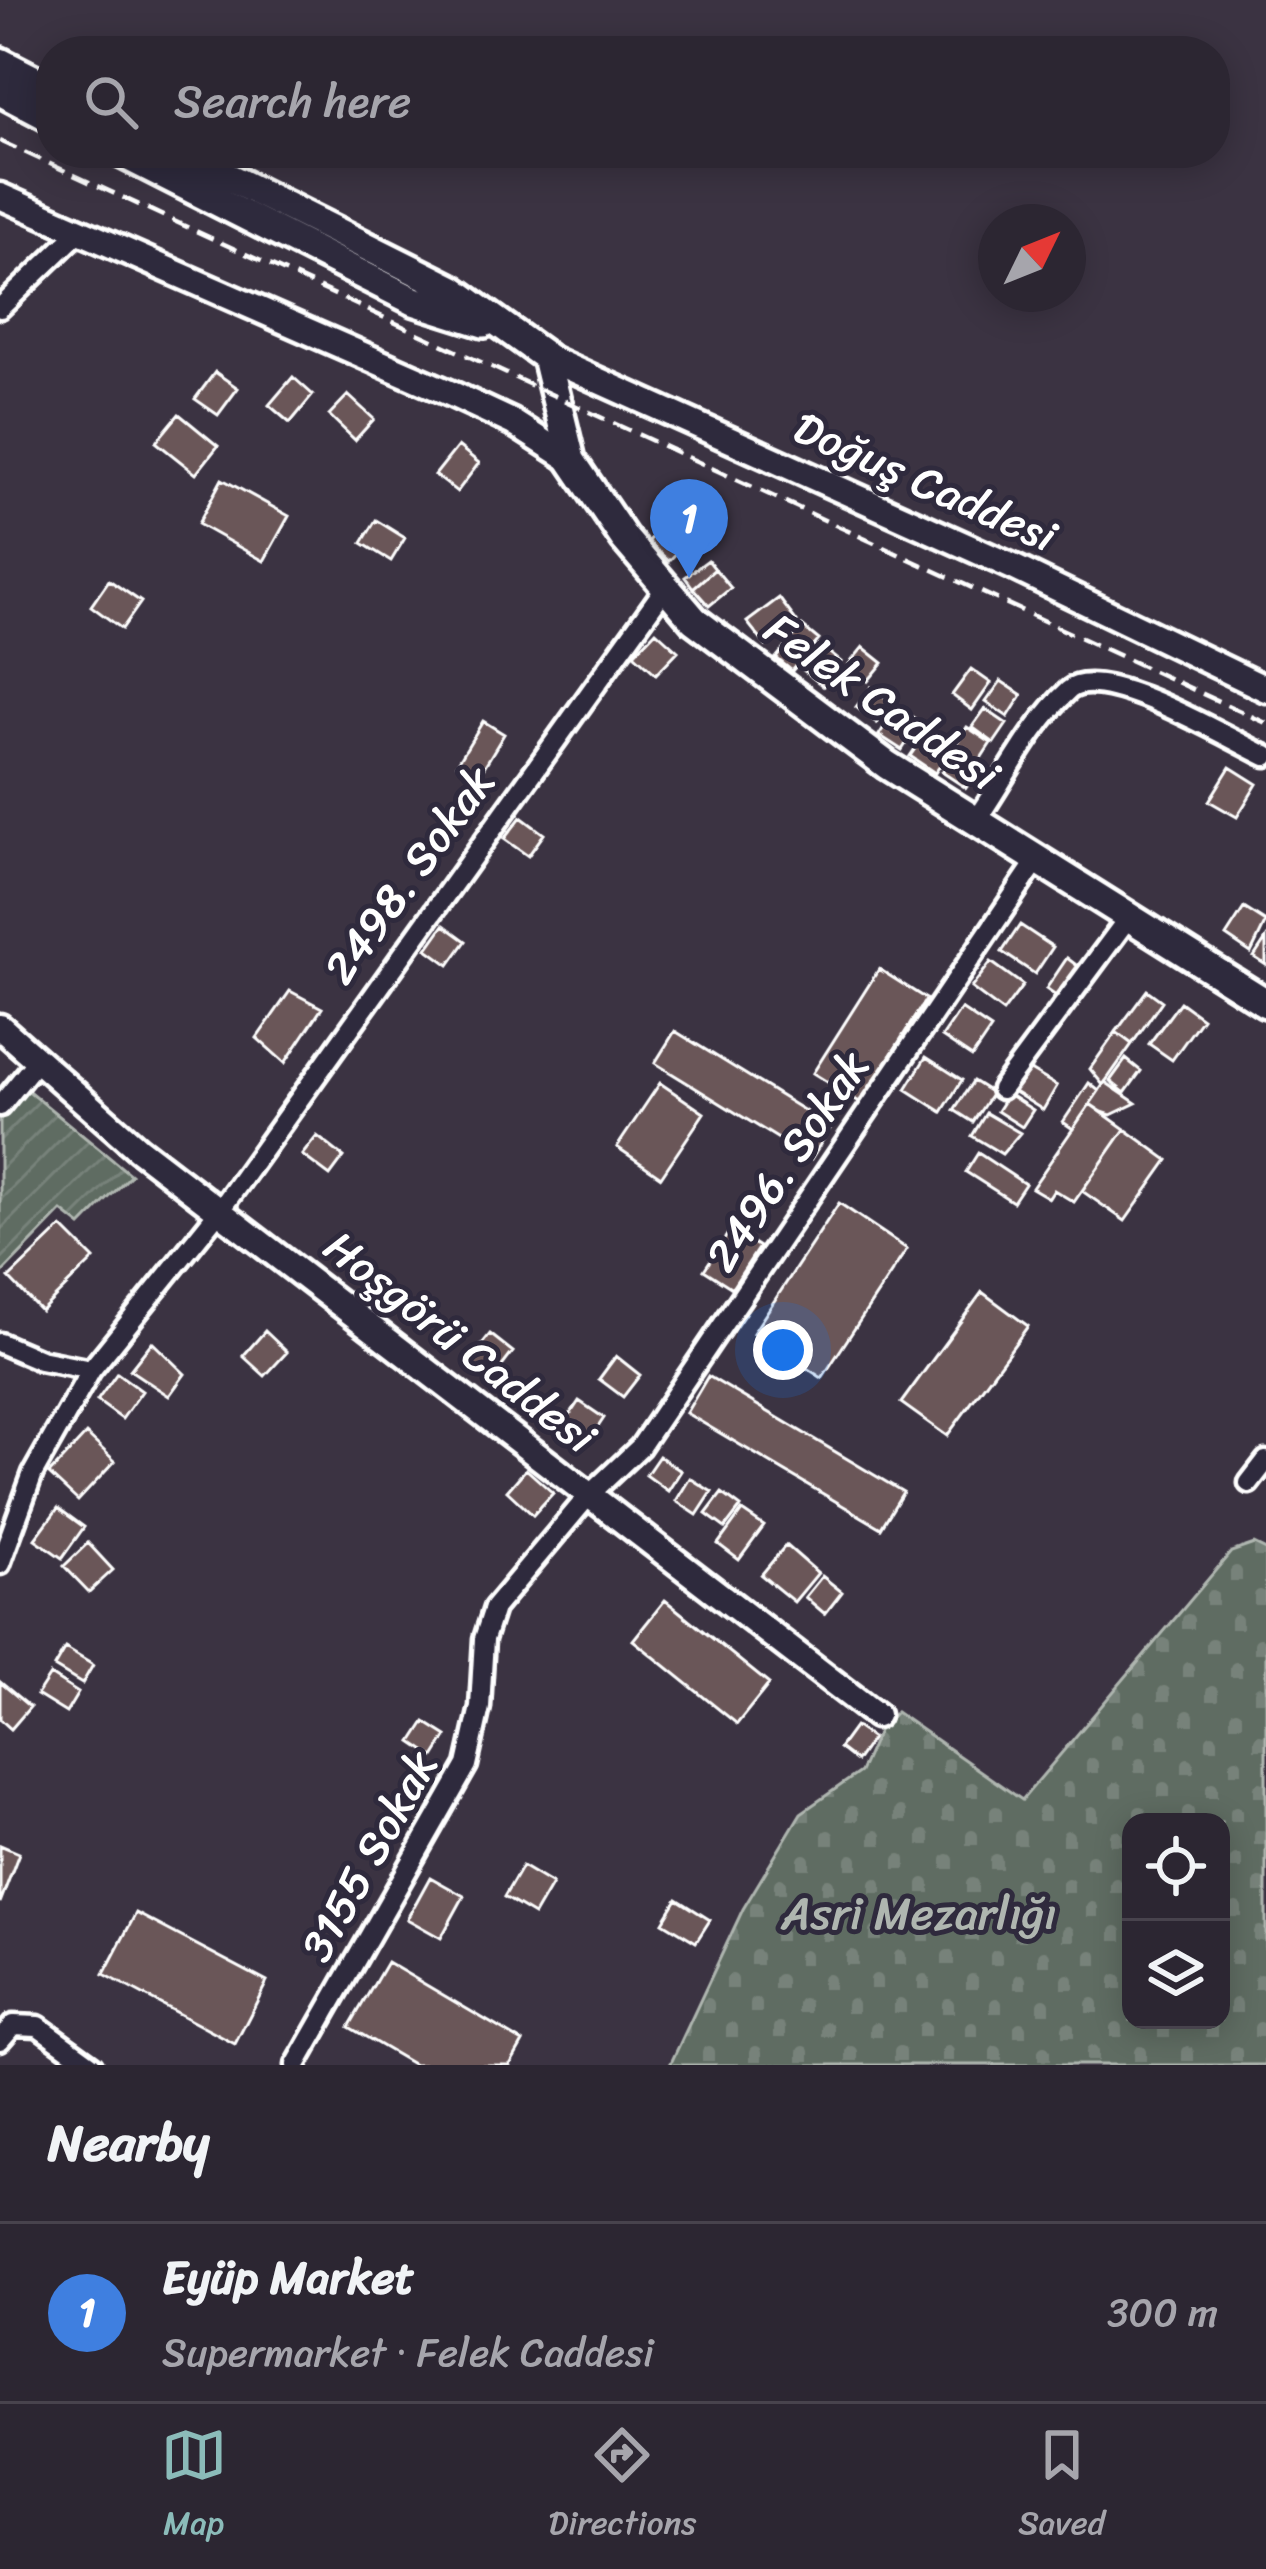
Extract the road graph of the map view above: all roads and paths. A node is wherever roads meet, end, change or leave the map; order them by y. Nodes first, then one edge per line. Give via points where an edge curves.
1 (0, 62) edge
2 (36, 80) edge
3 (0, 91) edge
4 (36, 110) edge
5 (150, 168) edge
6 (210, 168) edge
7 (0, 196) edge
8 (80, 231) junction
9 (0, 308) edge
10 (505, 329) junction
11 (546, 357) junction
12 (571, 460) junction
13 (665, 588) junction
14 (1266, 689) edge
15 (1266, 756) edge
16 (977, 819) junction
17 (1038, 859) junction
18 (1131, 914) junction
19 (1266, 1003) edge
20 (0, 1027) edge
21 (36, 1062) junction
22 (1001, 1089) dead end
23 (0, 1106) edge
24 (220, 1210) junction
25 (0, 1343) edge
26 (91, 1370) junction
27 (1266, 1461) edge
28 (1249, 1483) dead end
29 (589, 1496) junction
30 (0, 1564) edge
31 (876, 1715) dead end
32 (0, 2040) edge
33 (92, 2065) edge
34 (296, 2065) edge

1 - 2 main road
3 - 4 main road
5 - 10 main road via 414,302
6 - 10 main road via 452,289
7 - 8 street
8 - 9 street
8 - 12 street via 512,422
10 - 11 main road
11 - 12 main road, Felek Caddesi
11 - 14 street, Doğuş Caddesi
12 - 13 main road, Felek Caddesi
13 - 16 main road, Felek Caddesi via 794,698
13 - 24 street, 2498. Sokak
15 - 16 street via 1137,694 1088,682 1051,713
16 - 17 main road, Felek Caddesi
17 - 18 main road, Felek Caddesi
17 - 29 street, 2496. Sokak via 640,1447
18 - 19 main road, Felek Caddesi
18 - 22 street
20 - 21 street, Hoşgörü Caddesi
21 - 23 street
21 - 24 street, Hoşgörü Caddesi
24 - 26 street, 2498. Sokak
24 - 29 street, Hoşgörü Caddesi
25 - 26 street
26 - 30 street, 2498. Sokak via 33,1473
27 - 28 street
29 - 31 street, Hoşgörü Caddesi
29 - 34 street, 3155 Sokak via 494,1608 466,1765
32 - 33 street via 13,2025 38,2026

